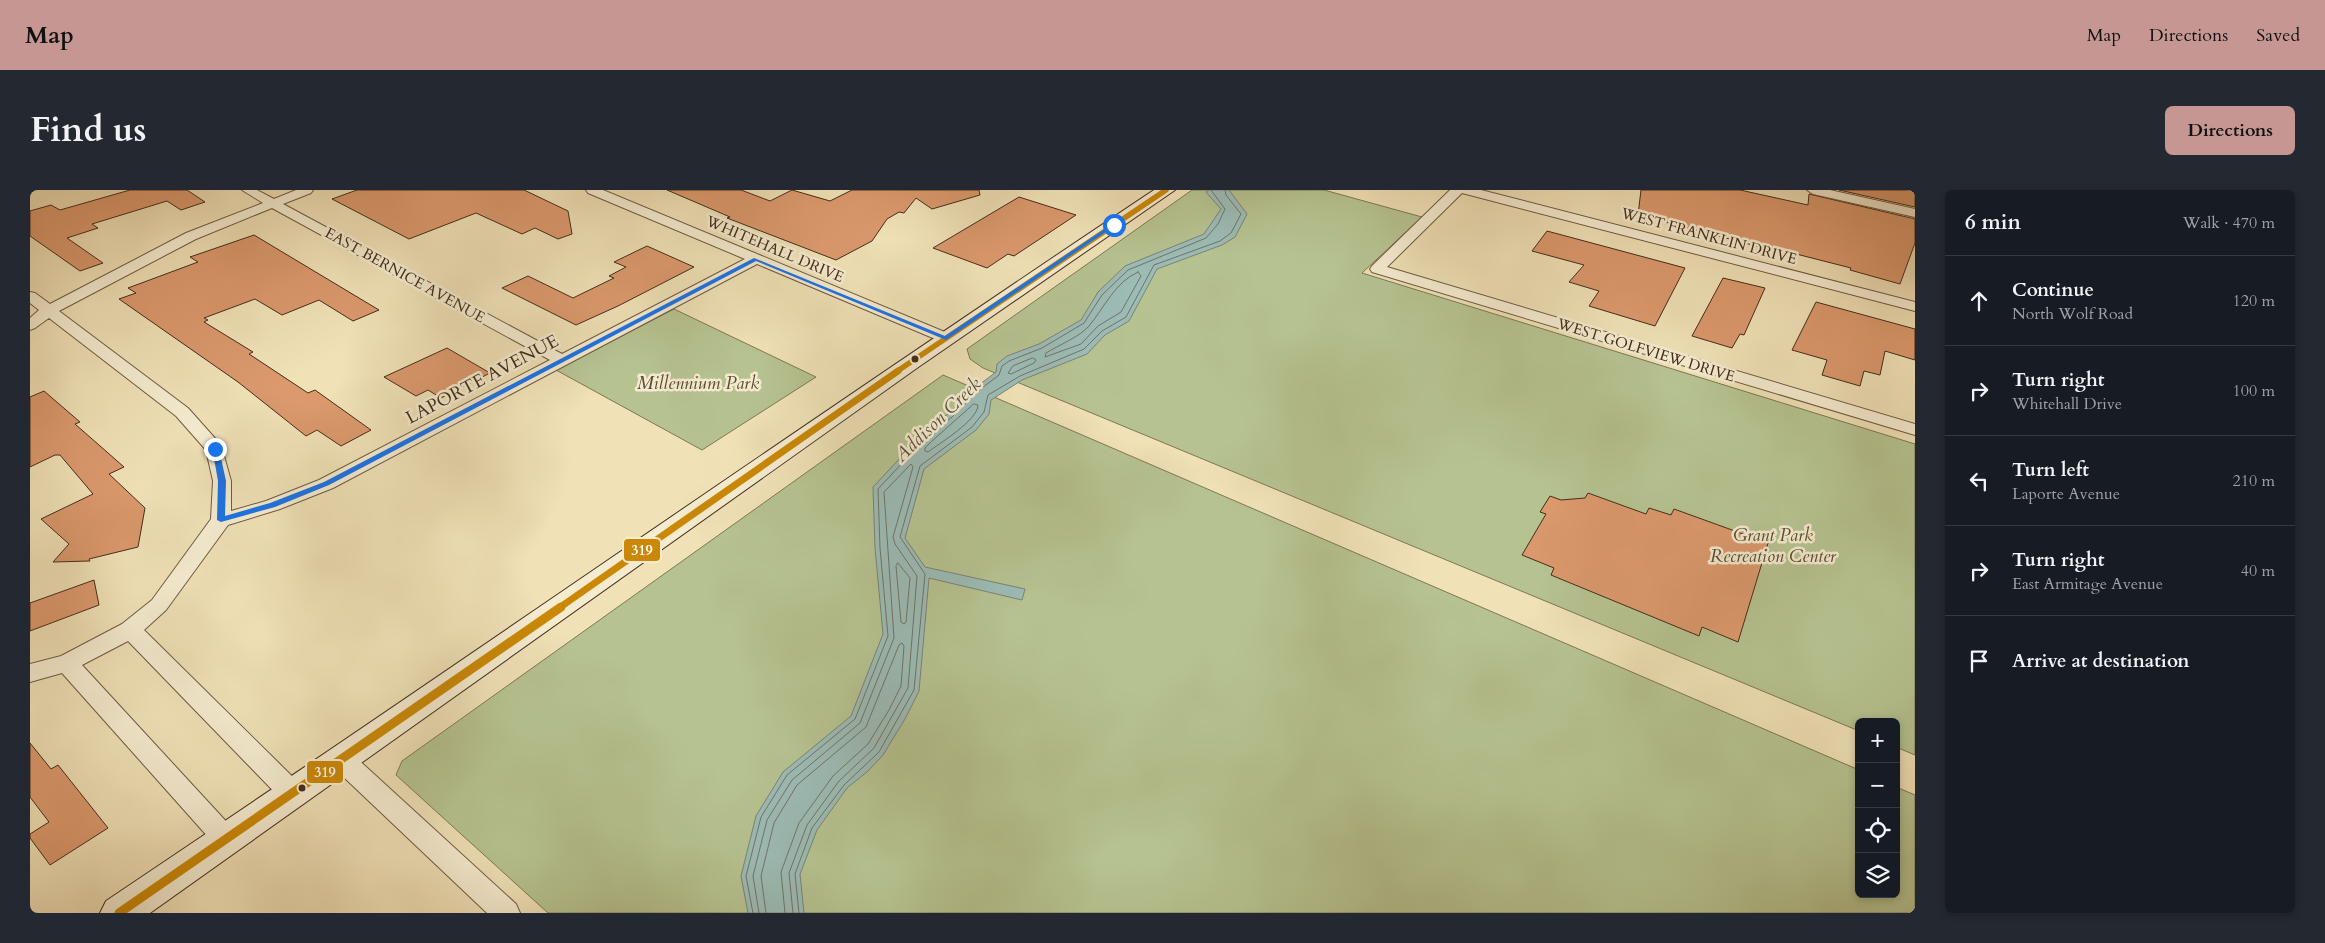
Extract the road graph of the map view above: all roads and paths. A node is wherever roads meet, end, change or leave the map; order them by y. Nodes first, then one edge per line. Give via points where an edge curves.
1 (248, 190) edge
2 (307, 190) edge
3 (592, 190) edge
4 (1166, 190) edge
5 (1457, 190) edge
6 (1466, 190) edge
7 (1813, 190) edge
8 (271, 202) junction
9 (1915, 213) edge
10 (756, 259) junction
11 (30, 296) edge
12 (1915, 307) edge
13 (49, 310) junction
14 (30, 325) edge
15 (946, 338) junction
16 (561, 360) junction
17 (1915, 430) edge
18 (221, 520) junction
19 (130, 630) junction
20 (67, 663) junction
21 (30, 673) edge
22 (342, 760) junction
23 (293, 794) junction
24 (226, 839) junction
25 (119, 913) edge
26 (506, 913) edge

1 - 8 street, EAST BERNICE AVENUE
2 - 8 street
3 - 10 street, WHITEHALL DRIVE
4 - 15 main road
5 - 17 street, WEST GOLFVIEW DRIVE via 1377,270
6 - 12 street, WEST FRANKLIN DRIVE
7 - 9 street
8 - 13 street via 191,236
8 - 16 street, EAST BERNICE AVENUE
10 - 15 street, WHITEHALL DRIVE
10 - 16 street, LAPORTE AVENUE
11 - 13 street
13 - 14 street
13 - 18 street via 182,412 215,449 222,481
15 - 22 main road
16 - 18 street, LAPORTE AVENUE via 326,484
18 - 19 street via 159,605
19 - 20 street
19 - 23 street
20 - 21 street
20 - 24 street
22 - 23 main road
22 - 26 street
23 - 24 main road
24 - 25 main road

